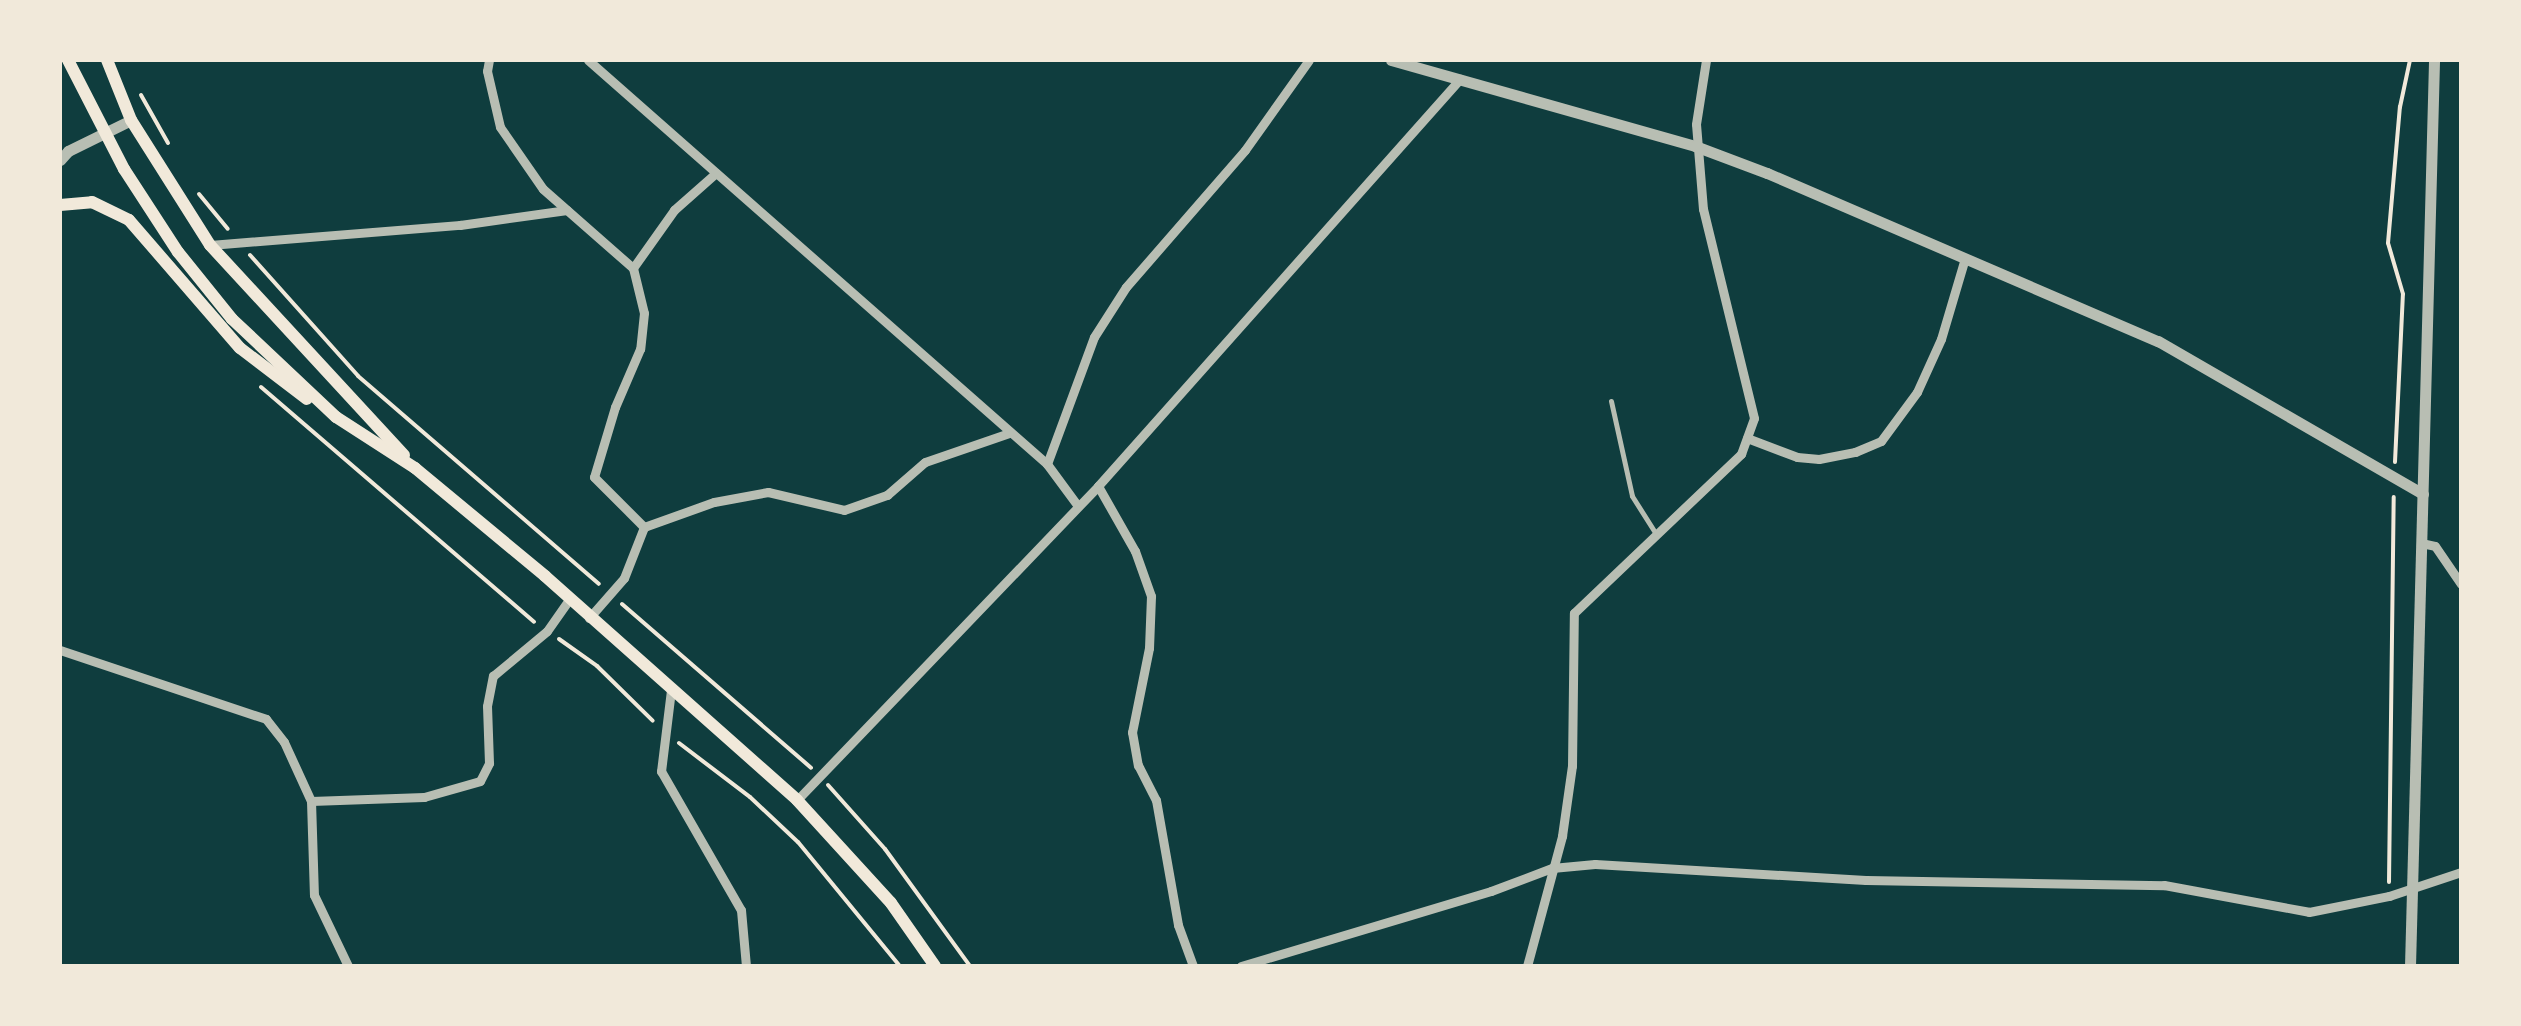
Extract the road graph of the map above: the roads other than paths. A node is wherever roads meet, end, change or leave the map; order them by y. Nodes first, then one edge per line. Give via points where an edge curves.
1 (68, 60) edge
2 (107, 60) edge
3 (488, 60) edge
4 (588, 60) edge
5 (1309, 60) edge
6 (1392, 60) edge
7 (1706, 60) edge
8 (2434, 60) edge
9 (1460, 79) junction
10 (131, 120) junction
11 (102, 132) junction
12 (1695, 146) junction
13 (60, 160) edge
14 (716, 173) junction
15 (60, 205) edge
16 (567, 210) junction
17 (210, 245) junction
18 (1965, 258) junction
19 (633, 268) junction
20 (1611, 401) dead end
21 (336, 418) junction
22 (1009, 433) junction
23 (1747, 438) junction
24 (1047, 464) junction
25 (415, 468) junction
26 (1098, 486) junction
27 (2422, 494) junction
28 (1078, 506) junction
29 (644, 527) junction
30 (1658, 536) junction
31 (2422, 542) junction
32 (2461, 584) edge
33 (569, 599) junction
34 (589, 618) junction
35 (60, 650) edge
36 (670, 690) junction
37 (797, 800) junction
38 (311, 801) junction
39 (1552, 868) junction
40 (2461, 872) edge
41 (2412, 889) junction
42 (348, 966) edge
43 (746, 966) edge
44 (935, 966) edge
45 (1193, 966) edge
46 (1241, 966) edge
47 (1527, 966) edge
48 (2410, 966) edge

1 - 11 main road
2 - 10 main road
3 - 16 street via 500,127 543,190
4 - 14 street
5 - 24 street via 1245,150 1126,287 1094,337
6 - 9 street
7 - 12 street
8 - 27 street
9 - 12 street
9 - 26 street
10 - 11 street
10 - 17 main road
11 - 13 street
11 - 21 main road via 178,252 232,319
12 - 18 street
12 - 23 street via 1703,209 1754,418
14 - 19 street via 674,210
14 - 22 street
15 - 21 main road via 92,202 129,220 240,348
16 - 17 street
16 - 19 street
17 - 25 main road
18 - 23 street via 1941,340 1917,392 1881,441 1819,459
18 - 27 street via 2158,341
19 - 29 street via 644,313 640,349 594,477
20 - 30 lane via 1632,496
21 - 25 main road
22 - 24 street
22 - 29 street via 925,462 888,495 844,510 768,492 714,502
23 - 30 street via 1741,454
24 - 28 street
25 - 33 main road
26 - 28 street
26 - 45 street via 1136,551 1151,596 1150,648 1132,732 1138,765 1156,800 1178,926
27 - 31 street
28 - 37 street
29 - 34 street via 624,578
30 - 39 street via 1574,613 1572,766
31 - 32 street via 2436,546
31 - 41 street
33 - 34 main road
33 - 38 street via 547,631 493,676 489,763 480,781 424,797
34 - 36 main road
35 - 38 street via 266,719
36 - 37 main road
36 - 43 street via 662,771 741,910
37 - 44 main road via 890,904
38 - 42 street via 314,896
39 - 41 street via 1596,864 1884,880 2164,884 2310,912
39 - 46 street
39 - 47 street
40 - 41 street
41 - 48 street

